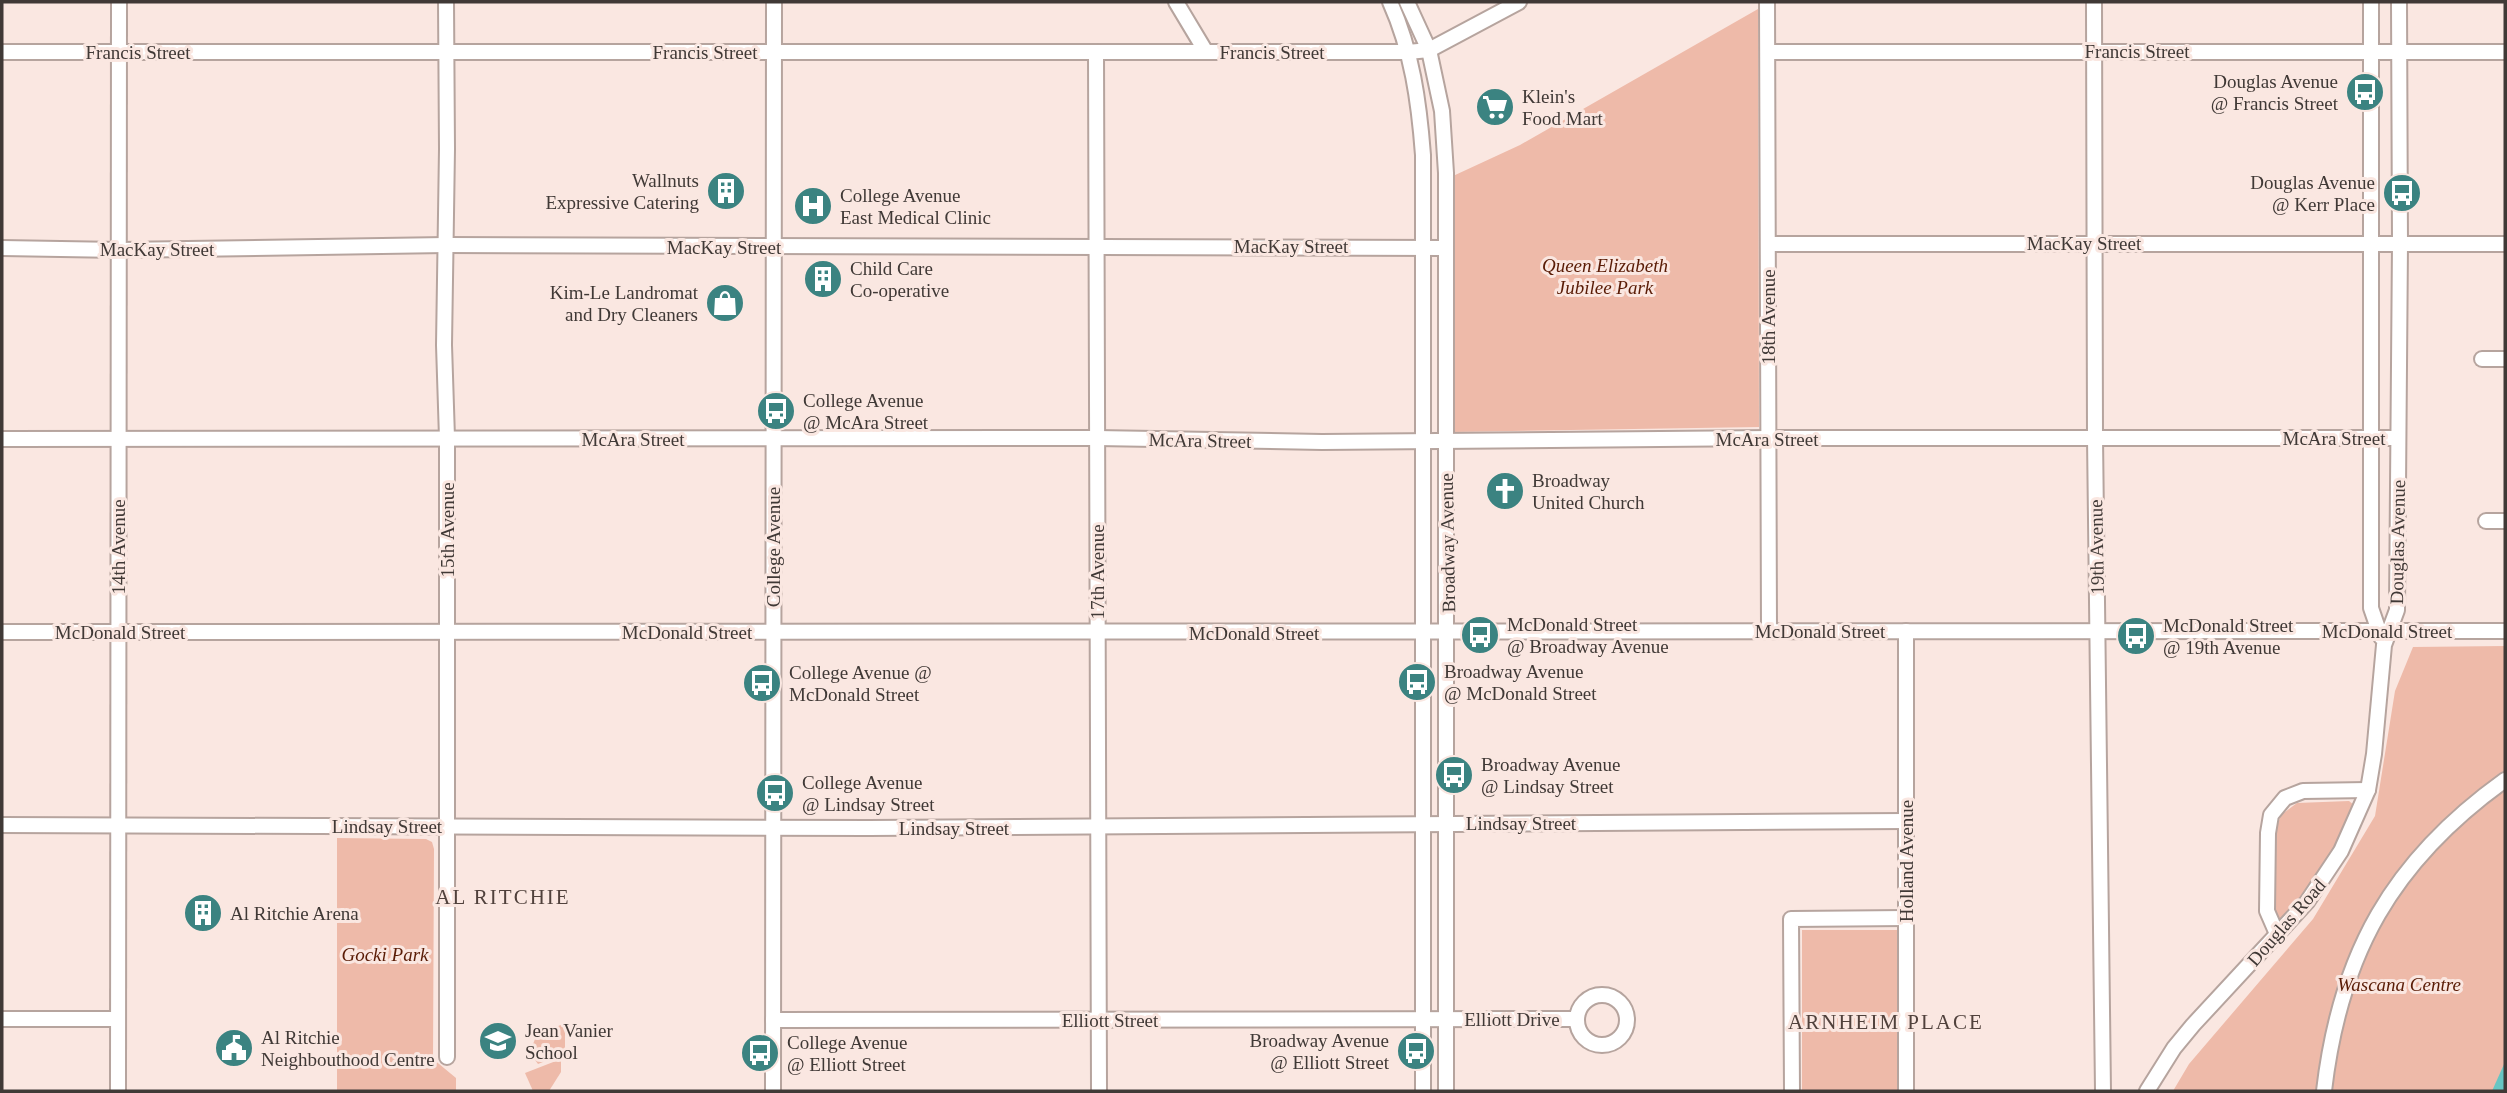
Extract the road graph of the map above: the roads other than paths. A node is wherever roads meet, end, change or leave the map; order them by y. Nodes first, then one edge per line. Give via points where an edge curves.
1 (119, 2) edge
2 (446, 2) edge
3 (774, 2) edge
4 (1176, 2) edge
5 (1390, 2) edge
6 (1407, 2) edge
7 (1519, 2) edge
8 (1768, 2) edge
9 (2094, 2) edge
10 (2371, 2) edge
11 (2399, 2) edge
12 (1429, 50) junction
13 (2094, 50) junction
14 (2, 52) edge
15 (119, 52) junction
16 (446, 52) junction
17 (774, 52) junction
18 (1096, 52) junction
19 (1206, 52) junction
20 (1408, 52) junction
21 (1769, 52) junction
22 (2372, 52) junction
23 (2399, 52) junction
24 (2505, 52) edge
25 (2094, 243) junction
26 (2371, 243) junction
27 (1768, 244) junction
28 (2400, 244) junction
29 (2505, 244) edge
30 (446, 245) junction
31 (1097, 245) junction
32 (774, 247) junction
33 (2, 248) edge
34 (1424, 248) junction
35 (1445, 248) junction
36 (119, 250) junction
37 (2482, 359) dead end
38 (2505, 359) edge
39 (118, 438) junction
40 (447, 438) junction
41 (774, 438) junction
42 (1097, 438) junction
43 (1769, 438) junction
44 (2095, 438) junction
45 (2372, 438) junction
46 (2398, 438) junction
47 (2, 439) edge
48 (1423, 441) junction
49 (1446, 441) junction
50 (2486, 521) dead end
51 (2505, 521) edge
52 (2384, 630) junction
53 (1906, 631) junction
54 (2099, 631) junction
55 (2505, 631) edge
56 (2, 632) edge
57 (117, 632) junction
58 (446, 632) junction
59 (773, 632) junction
60 (1447, 632) junction
61 (1769, 632) junction
62 (1098, 633) junction
63 (1423, 633) junction
64 (2384, 645) joint
65 (2505, 780) edge
66 (2368, 790) junction
67 (1906, 821) junction
68 (1423, 823) junction
69 (1447, 823) junction
70 (118, 824) junction
71 (2, 825) edge
72 (447, 826) junction
73 (773, 828) junction
74 (1098, 828) junction
75 (1906, 918) junction
76 (2277, 934) junction
77 (117, 1018) junction
78 (1423, 1018) junction
79 (1446, 1018) junction
80 (2, 1019) edge
81 (1577, 1019) dead end
82 (773, 1020) junction
83 (1099, 1020) junction
84 (447, 1057) dead end
85 (118, 1091) edge
86 (773, 1091) edge
87 (1099, 1091) edge
88 (1423, 1091) edge
89 (1446, 1091) edge
90 (1791, 1091) edge
91 (1906, 1091) edge
92 (2103, 1091) edge
93 (2147, 1091) edge
94 (2324, 1091) edge

1 - 15 street, 14th Avenue
2 - 16 street, 15th Avenue
3 - 17 street, College Avenue
4 - 19 street
5 - 20 street, Broadway Avenue
6 - 12 street, Broadway Avenue
7 - 12 street
8 - 21 street, 18th Avenue
9 - 13 street, 19th Avenue
10 - 22 street, Douglas Avenue
11 - 23 street, Douglas Avenue
12 - 20 street, Francis Street
12 - 35 street, Broadway Avenue via 1442,111
13 - 21 street, Francis Street
13 - 22 street, Francis Street
13 - 25 street, 19th Avenue
14 - 15 street, Francis Street
15 - 16 street, Francis Street
15 - 36 street, 14th Avenue
16 - 17 street, Francis Street
16 - 30 street, 15th Avenue
17 - 18 street, Francis Street
17 - 32 street, College Avenue
18 - 19 street, Francis Street
18 - 31 street, 17th Avenue
19 - 20 street, Francis Street
20 - 34 street, Broadway Avenue via 1419,103
21 - 27 street, 18th Avenue
22 - 23 street, Francis Street
22 - 26 street, Douglas Avenue
23 - 24 street, Francis Street
23 - 28 street, Douglas Avenue
25 - 26 street, MacKay Street
25 - 27 street, MacKay Street
25 - 44 street, 19th Avenue
26 - 28 street, MacKay Street
26 - 45 street, Douglas Avenue
27 - 43 street, 18th Avenue
28 - 29 street, MacKay Street
28 - 46 street, Douglas Avenue
30 - 32 street, MacKay Street
30 - 36 street, MacKay Street
30 - 40 street, 15th Avenue
31 - 32 street, MacKay Street
31 - 34 street, MacKay Street
31 - 42 street, 17th Avenue
32 - 41 street, College Avenue
33 - 36 street, MacKay Street
34 - 35 street, MacKay Street
34 - 48 street, Broadway Avenue
35 - 49 street, Broadway Avenue
36 - 39 street, 14th Avenue
37 - 38 street
39 - 40 street, McAra Street
39 - 47 street, McAra Street
39 - 57 street, 14th Avenue
40 - 41 street, McAra Street
40 - 58 street, 15th Avenue
41 - 42 street, McAra Street
41 - 59 street, College Avenue
42 - 48 street, McAra Street
42 - 62 street, 17th Avenue
43 - 44 street, McAra Street
43 - 49 street, McAra Street
43 - 61 street, 18th Avenue
44 - 45 street, McAra Street
44 - 54 street, 19th Avenue
45 - 46 street, McAra Street
45 - 52 street, Douglas Avenue via 2371,608
46 - 52 street, Douglas Avenue via 2397,610
48 - 49 street, McAra Street
48 - 63 street, Broadway Avenue
49 - 60 street, Broadway Avenue
50 - 51 street
52 - 54 street, McDonald Street
52 - 55 street, McDonald Street
52 - 64 street, Douglas Avenue
53 - 54 street, McDonald Street
53 - 61 street, McDonald Street
53 - 67 street, Holland Avenue
54 - 92 street, 19th Avenue
56 - 57 street, McDonald Street
57 - 58 street, McDonald Street
57 - 70 street, 14th Avenue
58 - 59 street, McDonald Street
58 - 72 street, 15th Avenue
59 - 62 street, McDonald Street
59 - 73 street, College Avenue
60 - 61 street, McDonald Street
60 - 63 street, McDonald Street
60 - 69 street, Broadway Avenue
62 - 63 street, McDonald Street
62 - 74 street, 17th Avenue
63 - 68 street, Broadway Avenue
64 - 66 street, Douglas Road
65 - 94 street via 2442,831 2378,914 2345,983
66 - 76 street, Douglas Road via 2326,876
66 - 76 street via 2303,791 2285,798 2271,815 2267,911
67 - 69 street, Lindsay Street
67 - 75 street, Holland Avenue
68 - 69 street, Lindsay Street
68 - 74 street, Lindsay Street
68 - 78 street, Broadway Avenue
69 - 79 street, Broadway Avenue
70 - 71 street, Lindsay Street
70 - 72 street, Lindsay Street
70 - 77 street, 14th Avenue
72 - 73 street, Lindsay Street
72 - 84 street, 15th Avenue
73 - 74 street, Lindsay Street
73 - 82 street, College Avenue
74 - 83 street, 17th Avenue
75 - 90 street via 1791,919
75 - 91 street, Holland Avenue
76 - 93 street, Douglas Road via 2193,1025
77 - 80 street
77 - 85 street, 14th Avenue
78 - 79 street, Elliott Street
78 - 83 street, Elliott Street
78 - 88 street, Broadway Avenue
79 - 81 street, Elliott Drive
79 - 89 street, Broadway Avenue
82 - 83 street, Elliott Street
82 - 86 street, College Avenue
83 - 87 street, 17th Avenue

